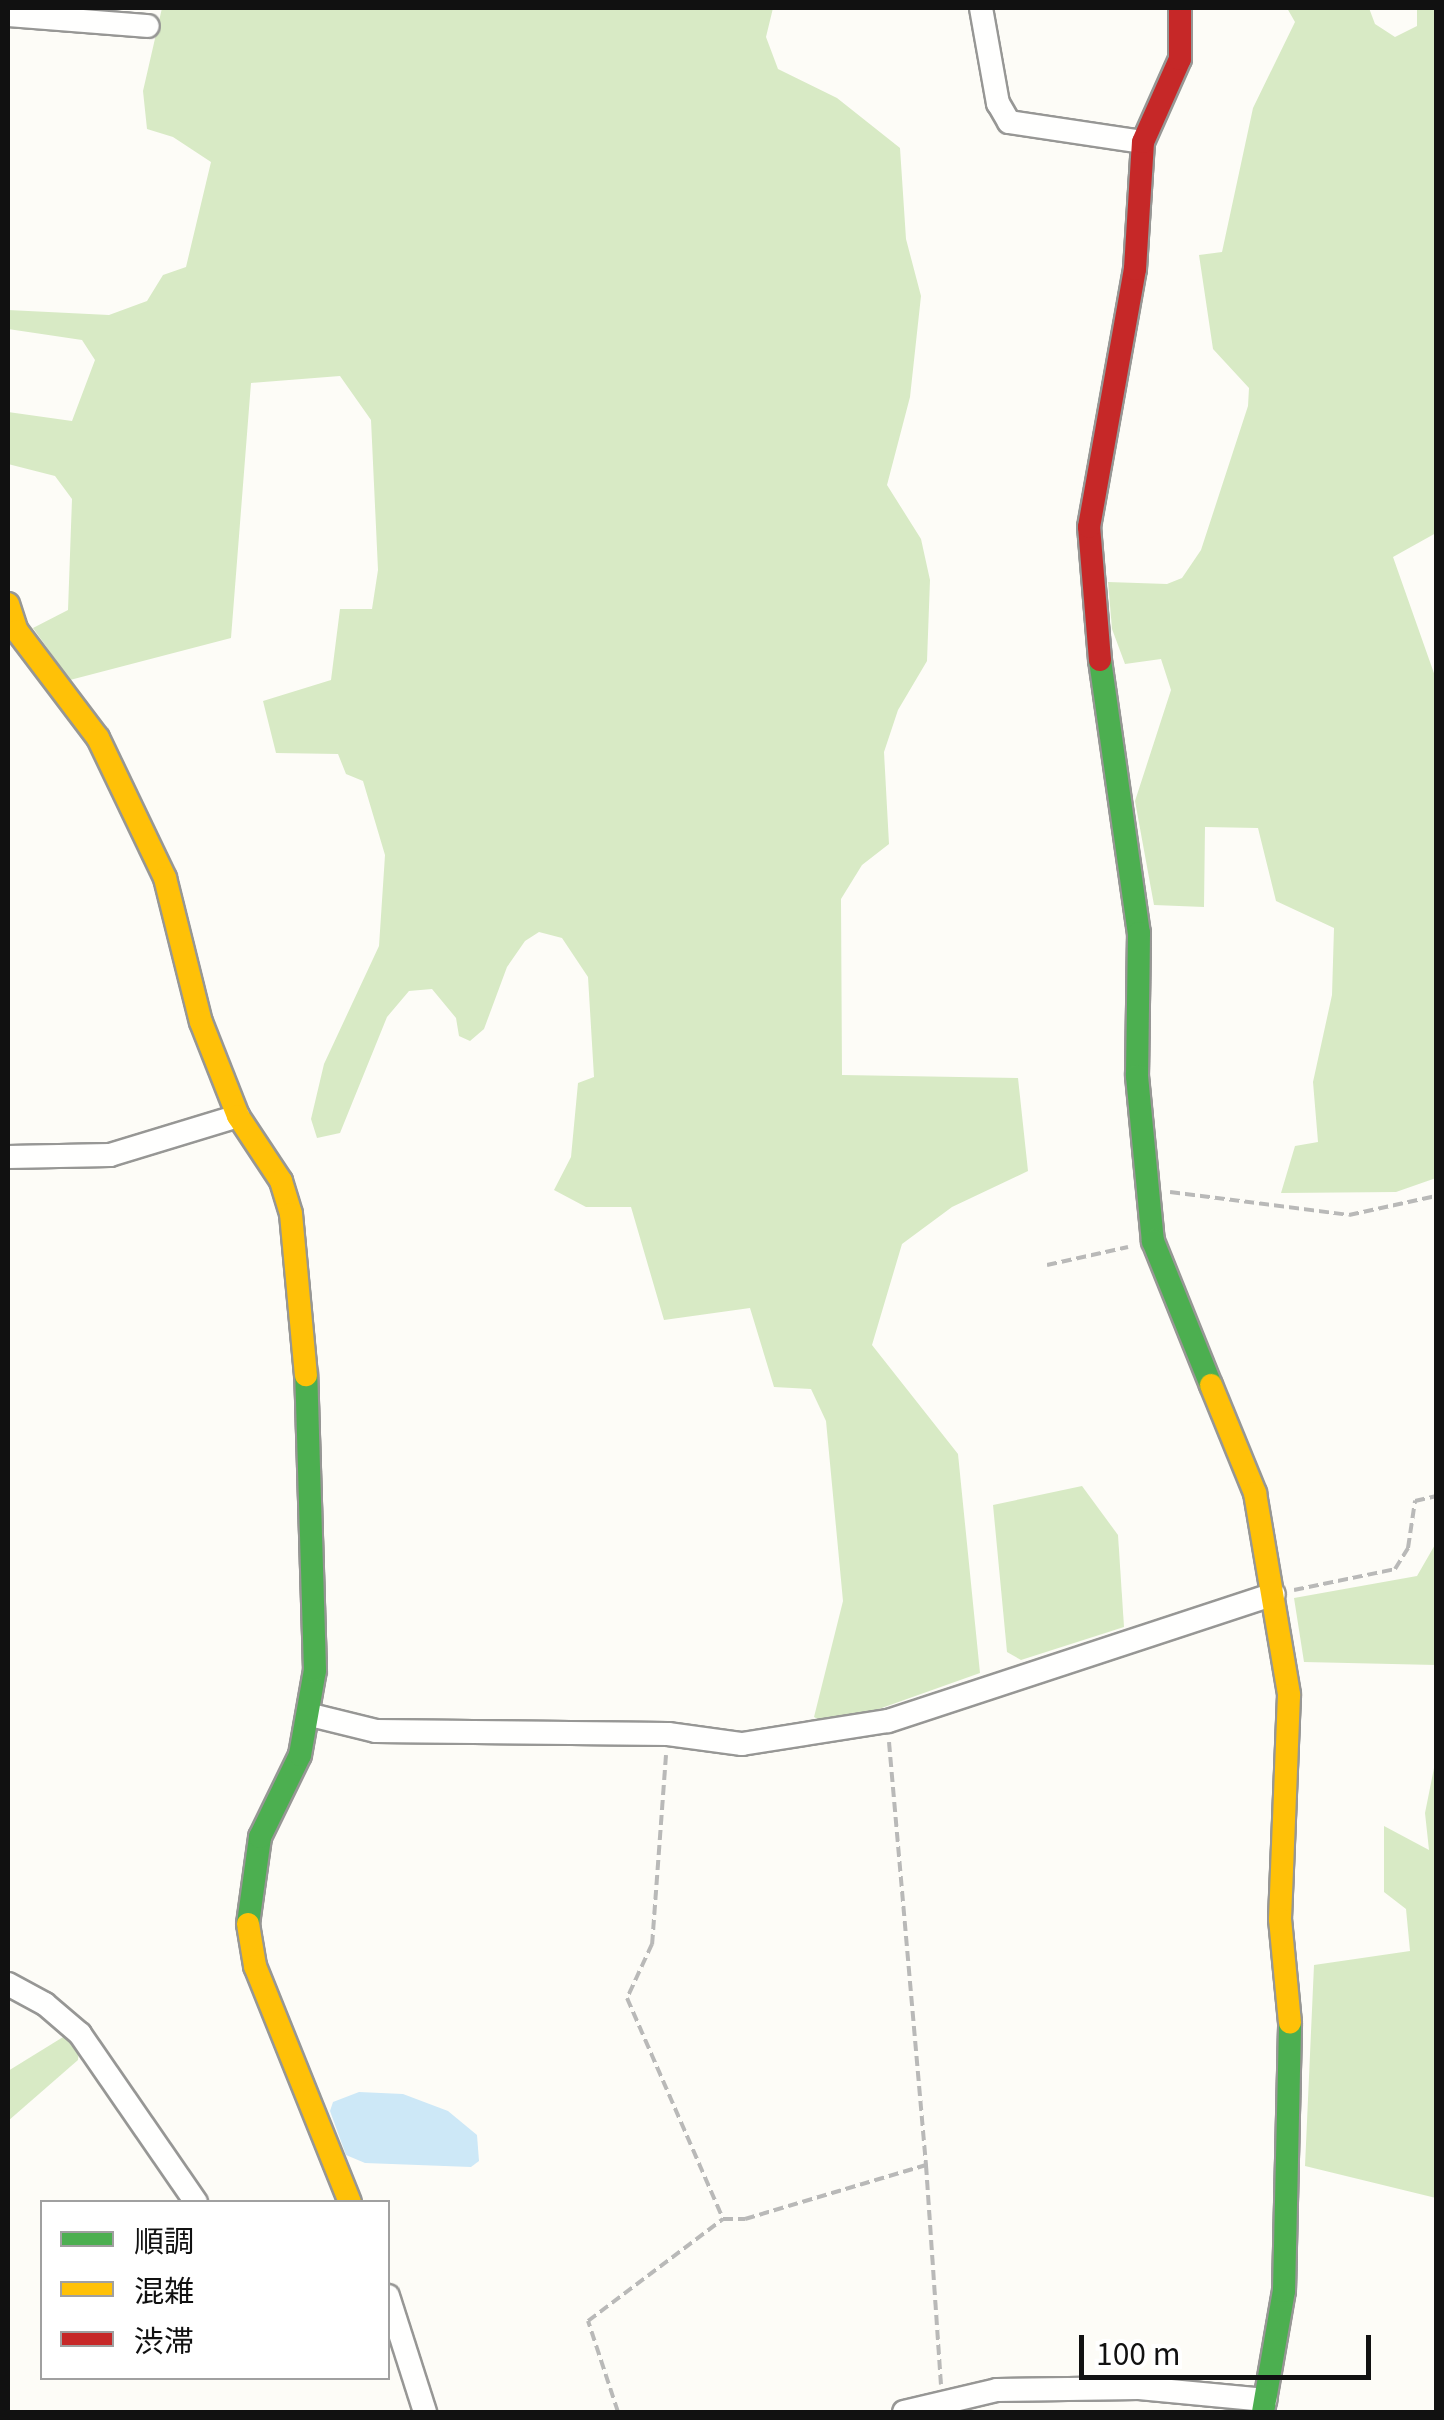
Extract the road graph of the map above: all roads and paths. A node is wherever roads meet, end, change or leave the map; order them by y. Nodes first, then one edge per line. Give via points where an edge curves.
1 (981, 8) edge
2 (1180, 8) edge
3 (8, 15) edge
4 (148, 26) dead end
5 (1143, 142) junction
6 (8, 604) edge
7 (238, 1116) junction
8 (8, 1157) edge
9 (1145, 1192) junction
10 (1436, 1196) edge
11 (1152, 1241) junction
12 (1047, 1265) dead end
13 (1436, 1496) edge
14 (1274, 1594) junction
15 (311, 1715) junction
16 (888, 1720) junction
17 (668, 1734) junction
18 (8, 1984) edge
19 (926, 2165) junction
20 (195, 2200) edge
21 (349, 2200) edge
22 (723, 2219) junction
23 (391, 2324) edge
24 (942, 2403) junction
25 (1264, 2406) edge
26 (425, 2412) edge
27 (618, 2412) edge
28 (904, 2412) edge

1 - 5 street via 998,103 1009,122
2 - 5 street via 1180,59
3 - 4 street
5 - 9 street via 1135,269 1089,527 1097,641 1139,933 1137,1076
6 - 7 street via 17,631 98,738 146,829 165,878 200,1022
7 - 8 street via 110,1155
7 - 15 street via 281,1182 300,1276 314,1533
9 - 10 path via 1194,1192 1350,1215
9 - 11 street
11 - 12 path
11 - 14 street via 1255,1493
13 - 14 path via 1415,1500 1408,1548 1395,1570
14 - 16 street
14 - 25 street via 1288,1695 1280,1920 1294,2060 1284,2291
15 - 17 street via 376,1731
15 - 21 street via 260,1837 248,1924 255,1966
16 - 17 street via 742,1744
16 - 19 path
17 - 22 path via 652,1944 627,1998
18 - 20 street via 46,2004 80,2034
19 - 22 path via 744,2219
19 - 24 path
22 - 27 path via 588,2321
23 - 26 street
24 - 25 street via 997,2390 1140,2388
24 - 28 street

